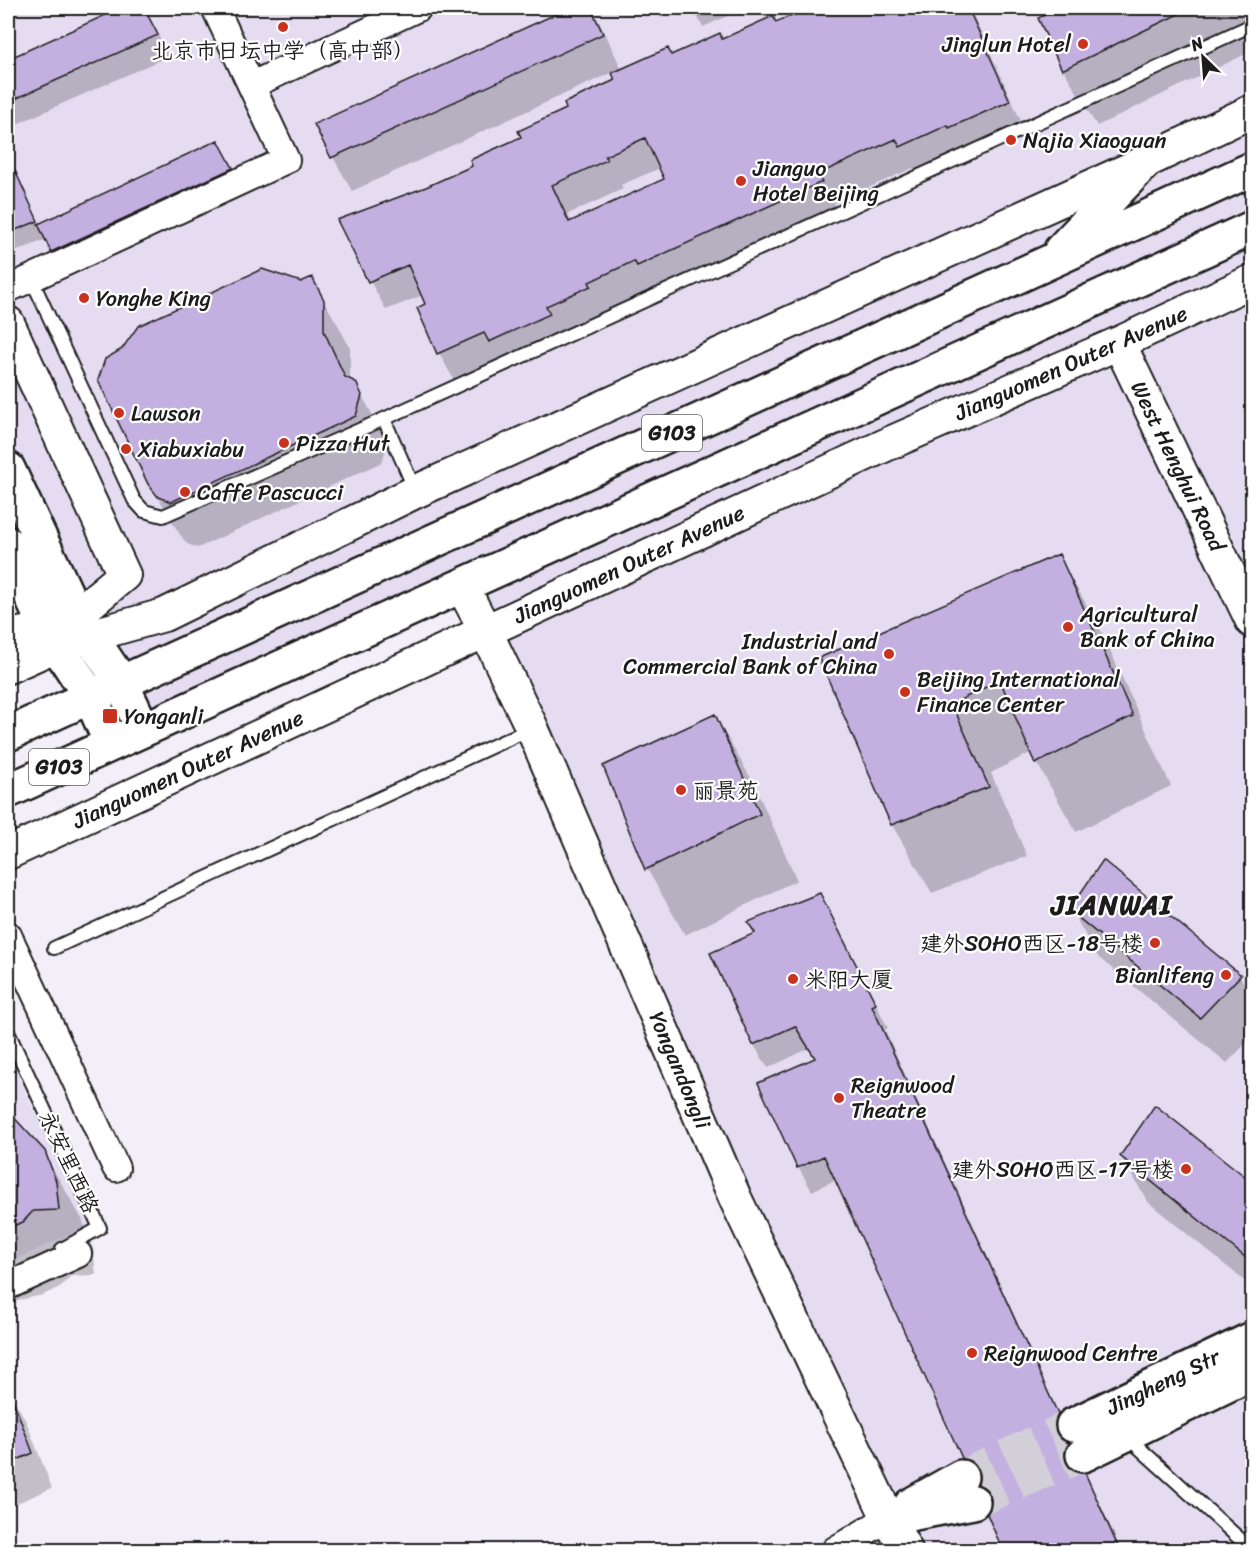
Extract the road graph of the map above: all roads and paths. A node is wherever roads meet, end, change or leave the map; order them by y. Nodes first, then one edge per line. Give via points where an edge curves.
1 (216, 8) edge
2 (418, 8) edge
3 (1252, 25) edge
4 (252, 85) junction
5 (1252, 111) edge
6 (1144, 162) junction
7 (1252, 169) edge
8 (1252, 228) edge
9 (1049, 262) junction
10 (31, 278) junction
11 (1252, 281) edge
12 (8, 289) edge
13 (8, 323) edge
14 (1119, 343) junction
15 (384, 419) junction
16 (8, 469) edge
17 (416, 492) junction
18 (8, 544) edge
19 (462, 586) junction
20 (1252, 621) edge
21 (84, 626) junction
22 (485, 630) junction
23 (8, 636) edge
24 (52, 637) junction
25 (8, 667) edge
26 (121, 682) junction
27 (90, 696) junction
28 (532, 728) junction
29 (142, 729) junction
30 (8, 734) edge
31 (111, 743) junction
32 (8, 790) edge
33 (8, 853) edge
34 (8, 935) edge
35 (54, 948) dead end
36 (8, 1032) edge
37 (116, 1168) dead end
38 (78, 1254) dead end
39 (8, 1280) edge
40 (8, 1286) edge
41 (1252, 1339) edge
42 (1252, 1373) edge
43 (1125, 1435) junction
44 (967, 1490) tunnel mouth
45 (888, 1518) junction
46 (835, 1551) edge
47 (906, 1551) edge
48 (1252, 1551) edge

1 - 4 street
2 - 4 street
3 - 15 lane
4 - 10 street via 286,160
5 - 6 street
6 - 9 main road
6 - 17 street
7 - 9 main road, G103
8 - 19 main road, G103
9 - 26 main road, G103
10 - 12 street
10 - 15 lane via 134,500 144,511 163,516
11 - 14 street, Jianguomen Outer Avenue
13 - 21 street via 124,575
14 - 20 street, West Henghui Road
14 - 22 street, Jianguomen Outer Avenue via 890,443
15 - 17 lane
16 - 21 main road
17 - 21 street via 164,615
18 - 24 main road
19 - 22 street, Yongandongli
19 - 29 main road, G103
21 - 24 street
21 - 26 main road
22 - 28 street, Yongandongli
22 - 33 street, Jianguomen Outer Avenue
23 - 24 street
24 - 25 street
24 - 27 main road
26 - 27 main road, G103
26 - 29 main road
27 - 30 main road, G103
27 - 31 main road
28 - 35 lane
28 - 45 street, Yongandongli via 736,1200
29 - 31 main road
31 - 32 main road, G103
34 - 37 street, 永安里西路
36 - 39 lane, 永安里西路 via 100,1228
38 - 40 street
41 - 43 main road, Jingheng Str via 1078,1440
42 - 43 main road, Jingheng Str
43 - 48 lane
44 - 45 main road
45 - 46 street
45 - 47 street, Yongandongli

